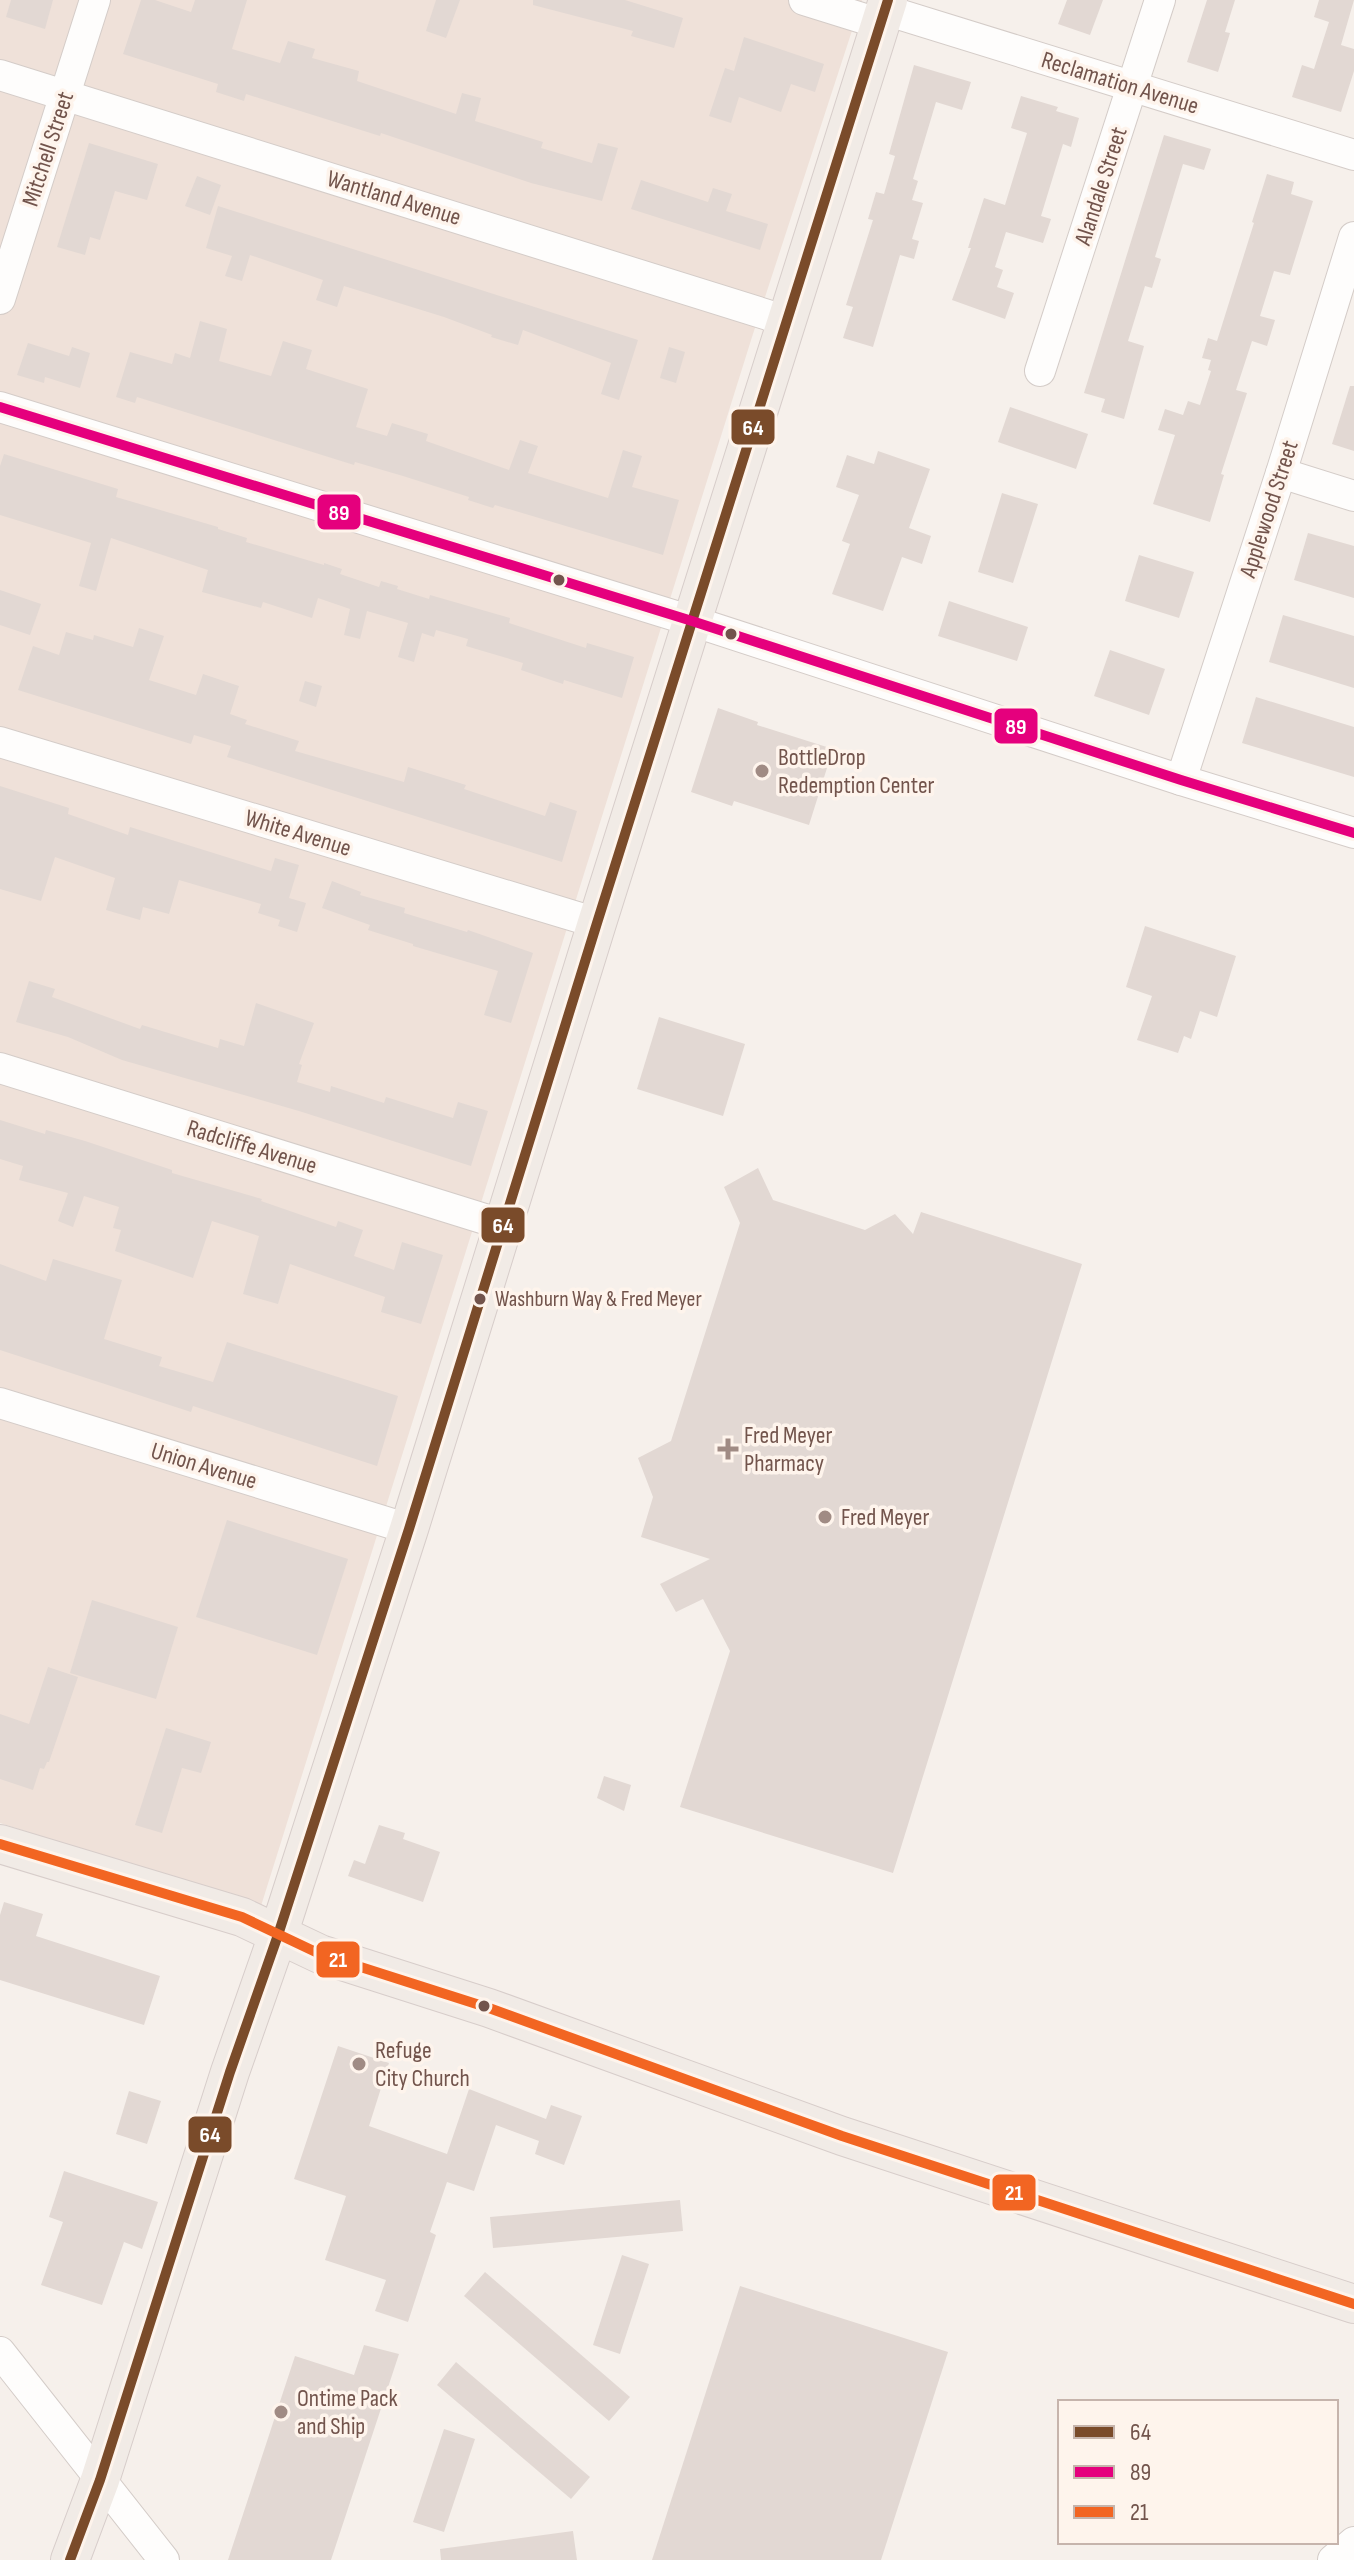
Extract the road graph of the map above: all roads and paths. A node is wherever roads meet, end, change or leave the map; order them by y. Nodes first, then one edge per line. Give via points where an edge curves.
1 (95, 0) edge
2 (804, 0) edge
3 (1160, 0) edge
4 (885, 11) edge
5 (0, 75) edge
6 (1133, 87) junction
7 (65, 95) junction
8 (1354, 155) edge
9 (1354, 237) edge
10 (0, 299) edge
11 (787, 321) junction
12 (1040, 371) dead end
13 (0, 407) edge
14 (1281, 473) junction
15 (1354, 496) edge
16 (692, 621) junction
17 (0, 742) edge
18 (1181, 780) junction
19 (1354, 833) edge
20 (597, 923) junction
21 (0, 1068) edge
22 (504, 1225) junction
23 (0, 1403) edge
24 (409, 1529) junction
25 (0, 1844) edge
26 (278, 1935) junction
27 (1354, 2304) edge
28 (0, 2352) edge
29 (100, 2480) junction
30 (1354, 2542) edge
31 (70, 2560) edge
32 (164, 2560) edge
33 (1333, 2560) edge

1 - 7 street, Mitchell Street
2 - 4 street, Reclamation Avenue
3 - 6 street, Alandale Street
4 - 6 street, Reclamation Avenue
4 - 11 main road
5 - 7 street, Wantland Avenue
6 - 8 street, Reclamation Avenue
6 - 12 street, Alandale Street
7 - 10 street, Mitchell Street
7 - 11 street, Wantland Avenue
9 - 14 street, Applewood Street
11 - 16 main road
13 - 16 street
14 - 15 street
14 - 18 street, Applewood Street
16 - 18 street
16 - 20 main road
17 - 20 street, White Avenue
18 - 19 street
20 - 22 main road
21 - 22 street, Radcliffe Avenue
22 - 24 main road
23 - 24 street, Union Avenue
24 - 26 main road
25 - 26 main road via 242,1917
26 - 27 main road via 842,2136
26 - 29 main road
28 - 29 street
29 - 31 main road
29 - 32 street
30 - 33 street

